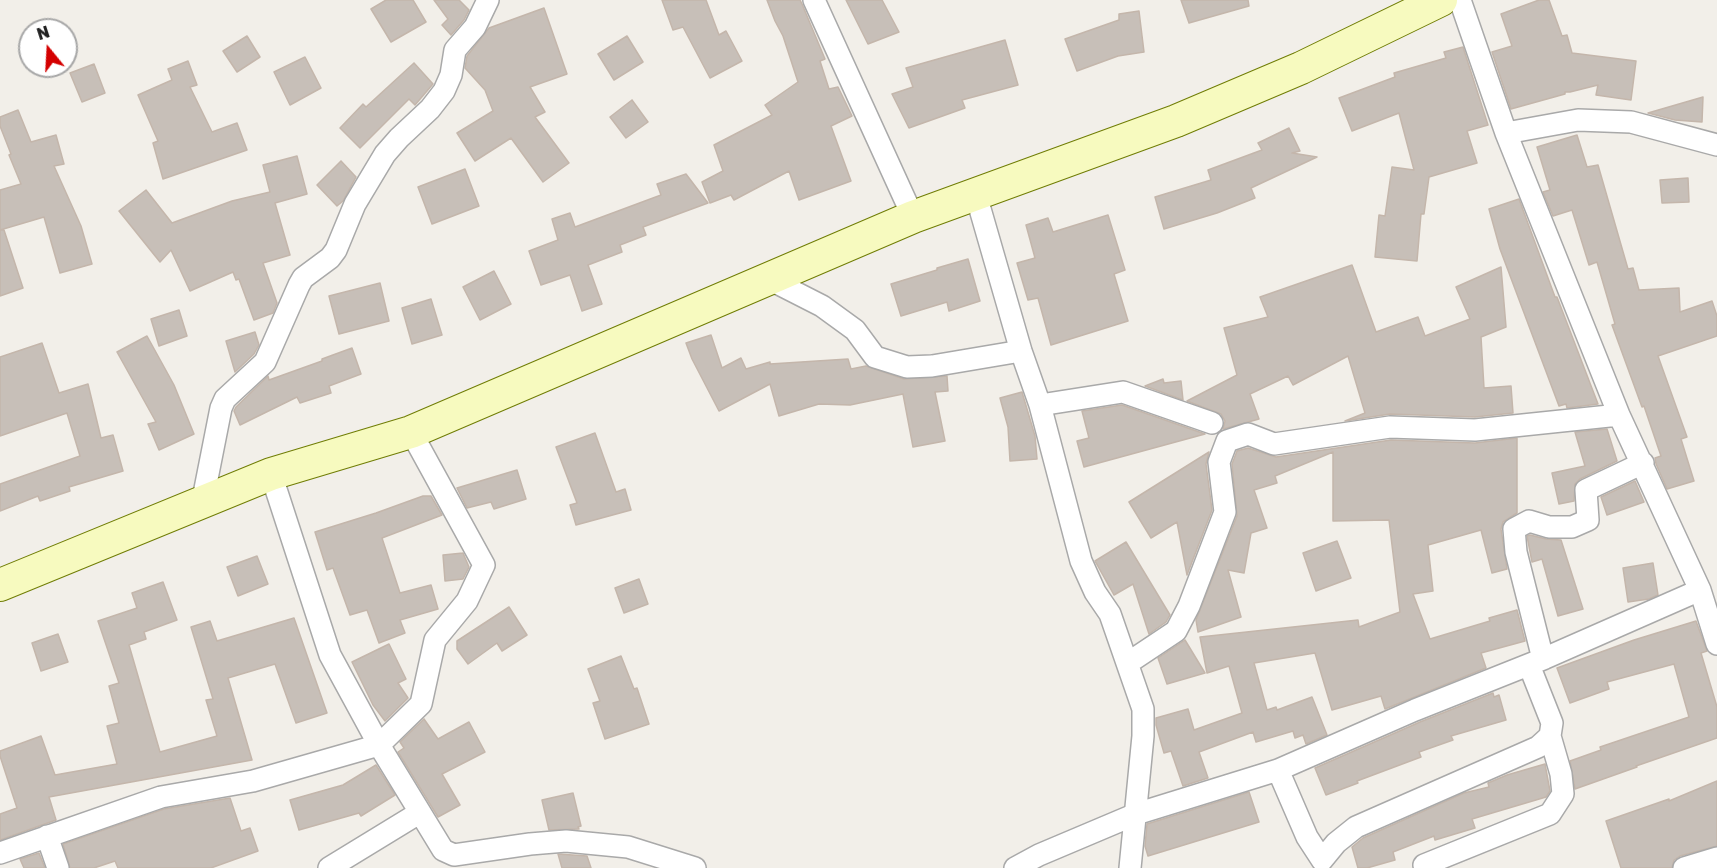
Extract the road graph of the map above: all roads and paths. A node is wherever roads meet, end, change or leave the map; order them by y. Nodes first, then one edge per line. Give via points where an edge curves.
1 (488, 0) edge
2 (814, 0) edge
3 (1441, 0) edge
4 (1460, 0) edge
5 (1506, 134) junction
6 (1717, 145) edge
7 (976, 195) junction
8 (913, 217) junction
9 (769, 279) junction
10 (1021, 351) junction
11 (1040, 405) junction
12 (1619, 415) junction
13 (1212, 423) dead end
14 (411, 432) junction
15 (1643, 463) junction
16 (271, 474) junction
17 (202, 504) junction
18 (0, 585) edge
19 (1700, 590) junction
20 (1715, 632) edge
21 (1536, 662) junction
22 (1128, 663) junction
23 (1550, 736) junction
24 (379, 745) junction
25 (1278, 770) junction
26 (419, 813) junction
27 (1136, 814) junction
28 (47, 836) junction
29 (0, 853) edge
30 (1717, 858) edge
31 (444, 859) edge
32 (1320, 864) edge
33 (1424, 865) dead end
34 (58, 868) edge
35 (329, 868) edge
36 (695, 868) edge
37 (1015, 868) edge
38 (1130, 868) edge
39 (1684, 868) edge

1 - 17 street via 475,27 455,50 444,91 385,154 355,204 336,250 303,278 264,362 225,399
2 - 8 street
3 - 7 street via 1301,68 1176,121
4 - 5 street
5 - 6 street via 1578,120 1631,122
5 - 12 street
7 - 8 street
7 - 10 street
8 - 9 street
9 - 10 street via 822,306 855,330 875,357 907,367
9 - 14 street
10 - 11 street
11 - 13 street via 1123,392
11 - 22 street via 1081,561 1110,614
12 - 15 street
12 - 22 street via 1475,430 1390,427 1274,444 1248,434 1227,441 1219,462 1225,512 1189,606 1176,631
14 - 16 street
14 - 24 street via 484,565 467,601 435,640 421,704
15 - 19 street
15 - 21 street via 1586,490 1588,520 1572,527 1529,521 1514,529
16 - 17 street
16 - 24 street via 330,655
17 - 18 street
19 - 20 street
19 - 21 street
21 - 23 street via 1552,723
21 - 25 street
22 - 27 street via 1143,709
23 - 32 street via 1538,747 1356,827 1336,843
23 - 33 street via 1563,794 1550,814
24 - 26 street
24 - 28 street via 253,780 161,797
25 - 27 street
25 - 32 street
26 - 31 street
26 - 35 street
27 - 37 street
27 - 38 street
28 - 29 street
28 - 34 street
30 - 39 street
31 - 36 street via 566,841 628,847

